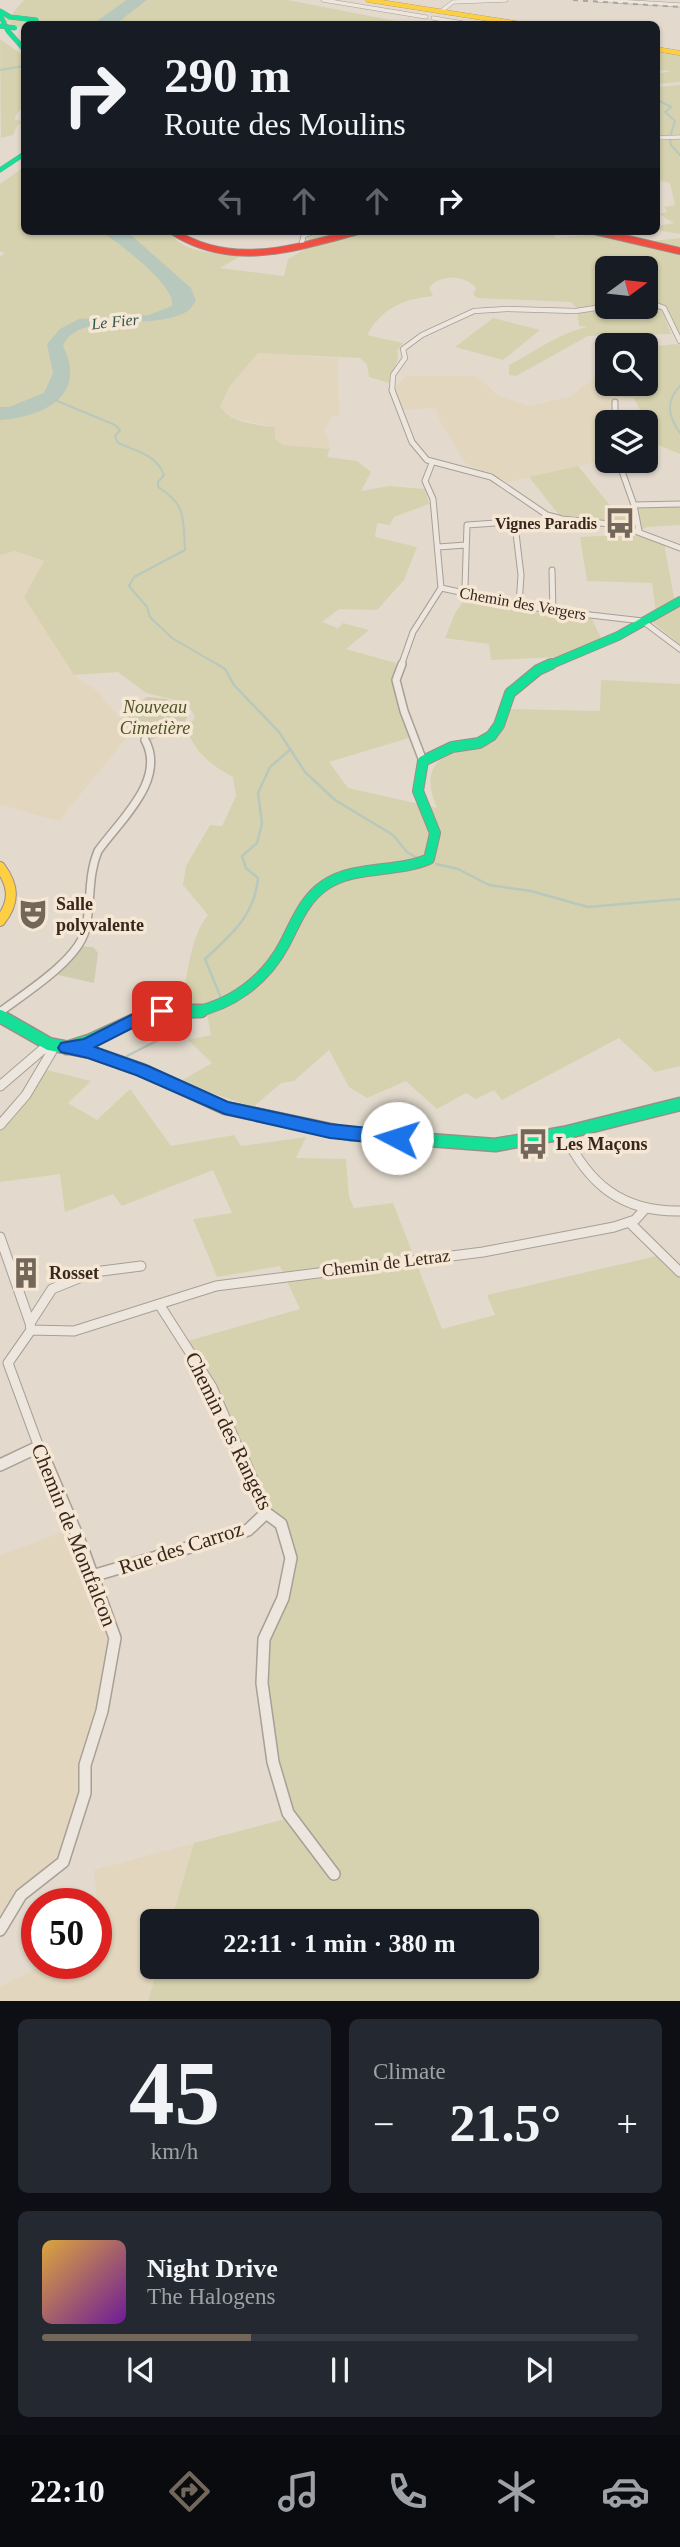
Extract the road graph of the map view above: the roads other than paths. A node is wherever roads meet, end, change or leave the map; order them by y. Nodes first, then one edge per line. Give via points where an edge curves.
1 (323, 0) edge
2 (369, 0) edge
3 (506, 0) edge
4 (597, 0) edge
5 (680, 5) edge
6 (436, 12) junction
7 (0, 13) edge
8 (468, 20) edge
9 (34, 21) edge
10 (17, 28) edge
11 (21, 49) edge
12 (660, 50) edge
13 (680, 53) edge
14 (680, 137) edge
15 (660, 138) edge
16 (21, 154) edge
17 (0, 168) edge
18 (175, 235) edge
19 (304, 235) edge
20 (338, 235) edge
21 (621, 235) edge
22 (302, 242) junction
23 (680, 251) edge
24 (658, 306) edge
25 (595, 308) edge
26 (680, 341) edge
27 (615, 402) dead end
28 (615, 410) edge
29 (432, 463) junction
30 (622, 473) edge
31 (680, 504) edge
32 (634, 505) junction
33 (639, 531) junction
34 (466, 545) junction
35 (438, 547) junction
36 (680, 548) edge
37 (552, 570) dead end
38 (465, 587) dead end
39 (441, 588) junction
40 (680, 601) edge
41 (519, 605) junction
42 (553, 611) junction
43 (644, 621) junction
44 (680, 649) edge
45 (145, 740) dead end
46 (423, 761) junction
47 (0, 867) edge
48 (0, 921) edge
49 (0, 1014) edge
50 (57, 1046) junction
51 (0, 1086) edge
52 (680, 1104) edge
53 (0, 1125) edge
54 (564, 1133) junction
55 (644, 1210) junction
56 (680, 1211) edge
57 (629, 1222) junction
58 (0, 1237) edge
59 (141, 1266) dead end
60 (680, 1272) edge
61 (159, 1304) junction
62 (31, 1326) junction
63 (4, 1365) edge
64 (39, 1447) junction
65 (0, 1465) edge
66 (266, 1514) junction
67 (92, 1576) junction
68 (334, 1874) dead end
69 (0, 1930) edge

1 - 6 street
2 - 6 main road
3 - 6 street via 457,1
4 - 5 street
6 - 8 main road
7 - 9 main road
7 - 10 main road
10 - 11 main road
12 - 13 main road
14 - 15 street
16 - 17 main road
18 - 22 main road via 194,248 222,252
19 - 22 street
20 - 22 main road
21 - 23 main road
24 - 26 street via 664,308
25 - 29 street via 477,311 422,332 403,349 405,358 394,371 391,394 413,446
27 - 28 street
29 - 33 street via 490,476 546,515
29 - 35 street via 425,481 433,499
30 - 32 street
31 - 32 street
32 - 33 street
33 - 36 street
34 - 35 street
34 - 38 street
34 - 41 street via 469,524 514,524
35 - 39 street
37 - 42 street
39 - 41 street, Chemin des Vergers
39 - 46 street via 413,632 397,673 397,688
40 - 43 main road
41 - 42 street, Chemin des Vergers
42 - 43 street, Chemin des Vergers
43 - 44 street
43 - 46 main road via 529,676 510,693 495,732 485,740 452,747
45 - 49 street via 153,756 150,776 94,860 80,942
46 - 50 main road via 417,789 436,833 432,856 426,862 339,878 320,888 277,957 234,998 192,1013 154,1011 87,1044
47 - 48 main road via 11,880 14,894
49 - 50 main road
50 - 51 street
50 - 53 street via 26,1095
50 - 54 main road via 142,1070 225,1108 330,1131 495,1145
52 - 54 main road
54 - 55 street via 576,1157 598,1181
55 - 56 street
55 - 57 street
57 - 60 street
57 - 61 street, Chemin de Letraz via 483,1252 216,1286
58 - 62 street
59 - 62 street via 107,1269 61,1284 44,1299
61 - 62 street, Chemin de Letraz via 74,1331
61 - 66 street, Chemin des Rangets via 212,1387
62 - 63 street
63 - 64 street, Chemin de Montfalcon
64 - 65 street
64 - 67 street, Chemin de Montfalcon
66 - 67 street, Rue des Carroz via 248,1530
66 - 68 street, Chemin des Rangets via 281,1524 290,1558 283,1598 264,1639 262,1683 272,1762 288,1813
67 - 69 street, Chemin de Montfalcon via 115,1638 102,1711 85,1765 85,1793 63,1861 21,1895

